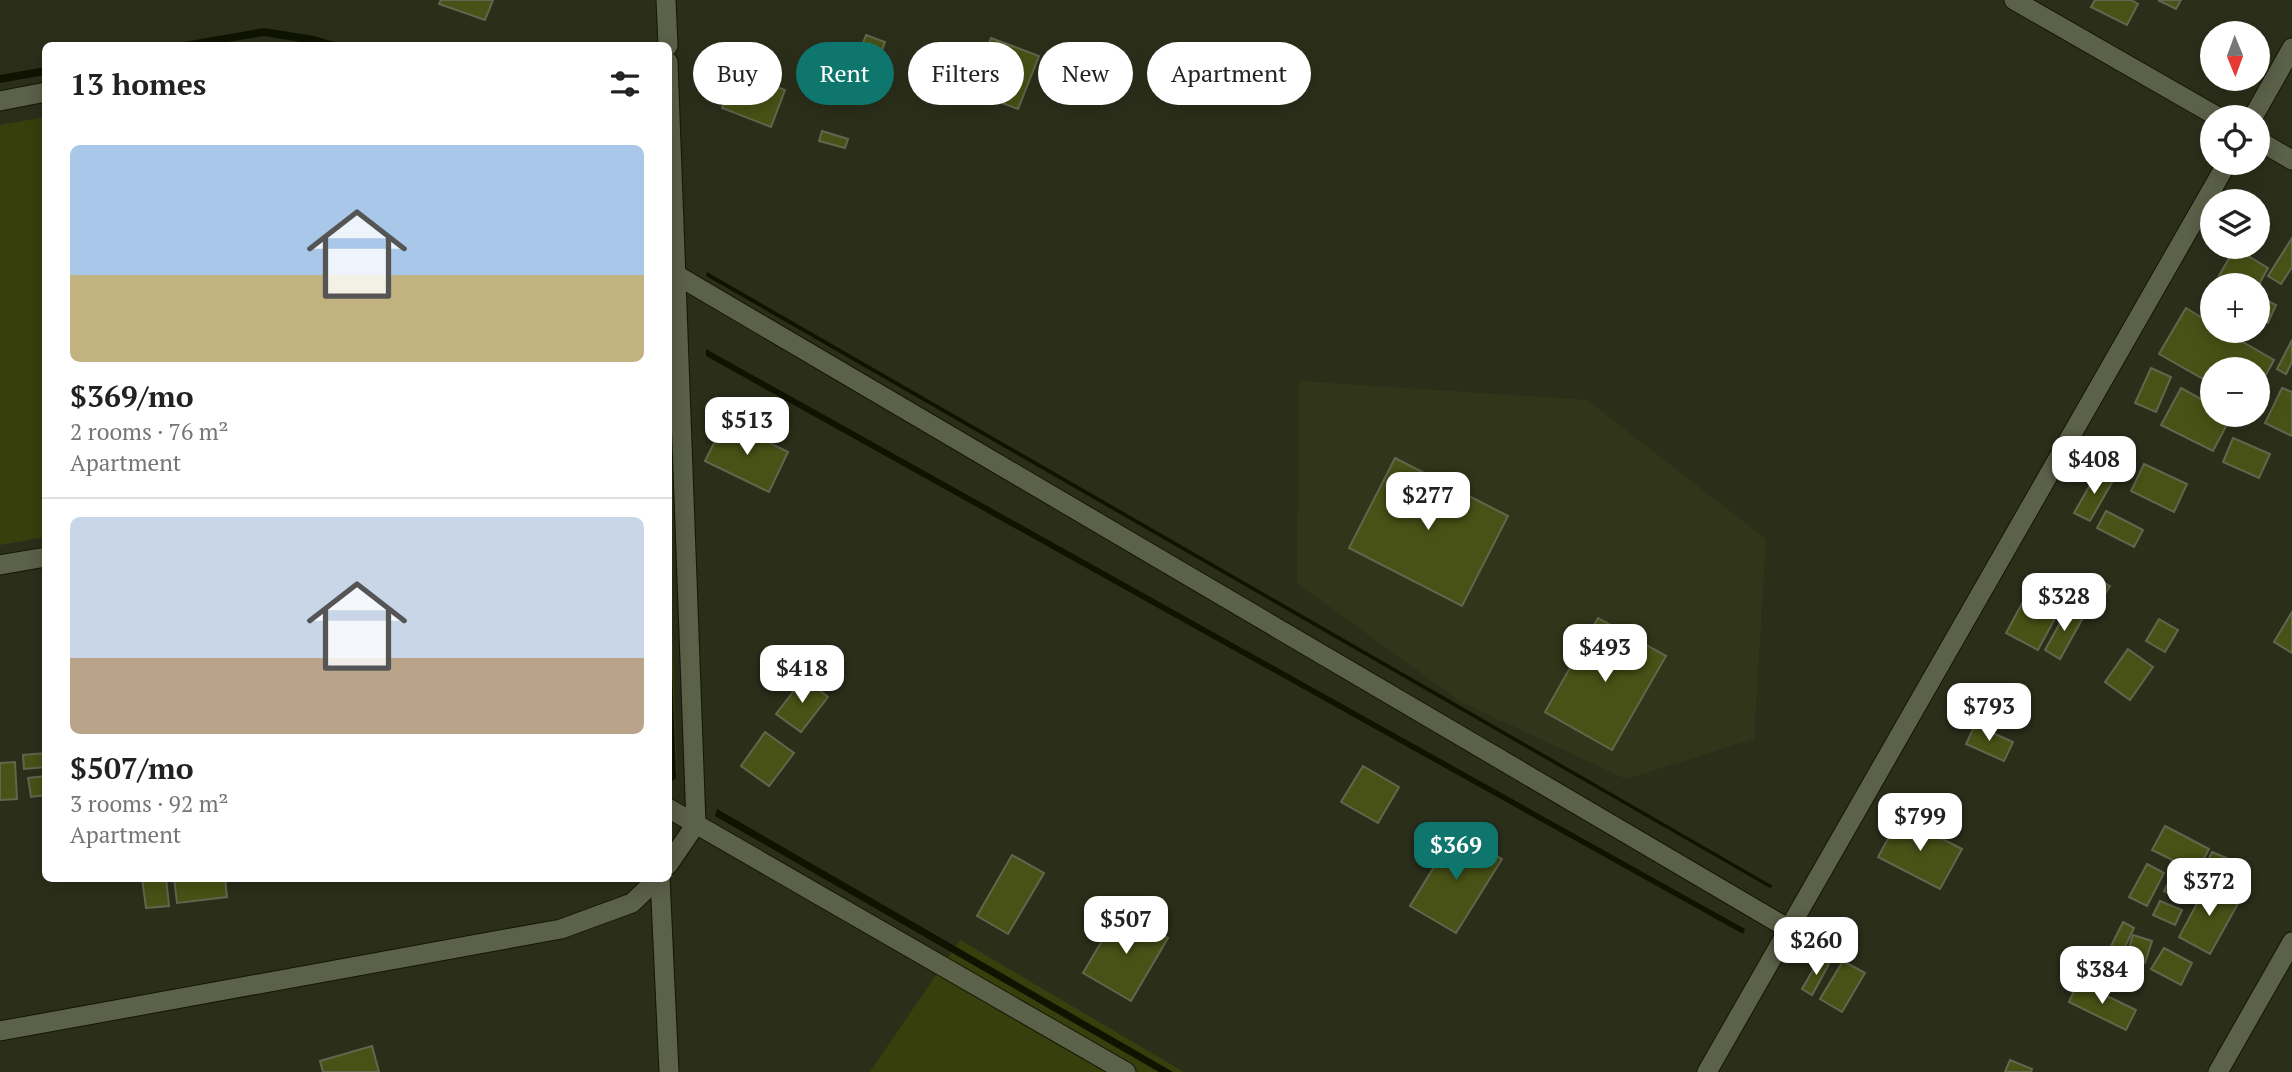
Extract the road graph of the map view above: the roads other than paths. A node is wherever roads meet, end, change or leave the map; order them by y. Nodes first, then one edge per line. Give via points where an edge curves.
1 (666, 0) edge
2 (2014, 0) edge
3 (668, 42) edge
4 (2292, 48) edge
5 (42, 93) edge
6 (0, 101) edge
7 (2260, 105) edge
8 (2200, 107) edge
9 (2270, 147) edge
10 (2292, 160) edge
11 (2220, 175) edge
12 (672, 272) edge
13 (42, 558) edge
14 (0, 565) edge
15 (672, 810) edge
16 (696, 824) junction
17 (672, 859) edge
18 (655, 882) edge
19 (659, 882) edge
20 (1789, 929) junction
21 (2292, 942) edge
22 (0, 1031) edge
23 (669, 1072) edge
24 (1126, 1072) edge
25 (1707, 1072) edge
26 (2218, 1072) edge

1 - 3 street
2 - 8 street
4 - 7 street
5 - 6 street
9 - 10 street
11 - 20 street
12 - 16 street
12 - 20 street
13 - 14 street
15 - 16 street
16 - 17 street
16 - 24 street
18 - 22 street via 632,903 561,929
19 - 23 street
20 - 25 street
21 - 26 street

